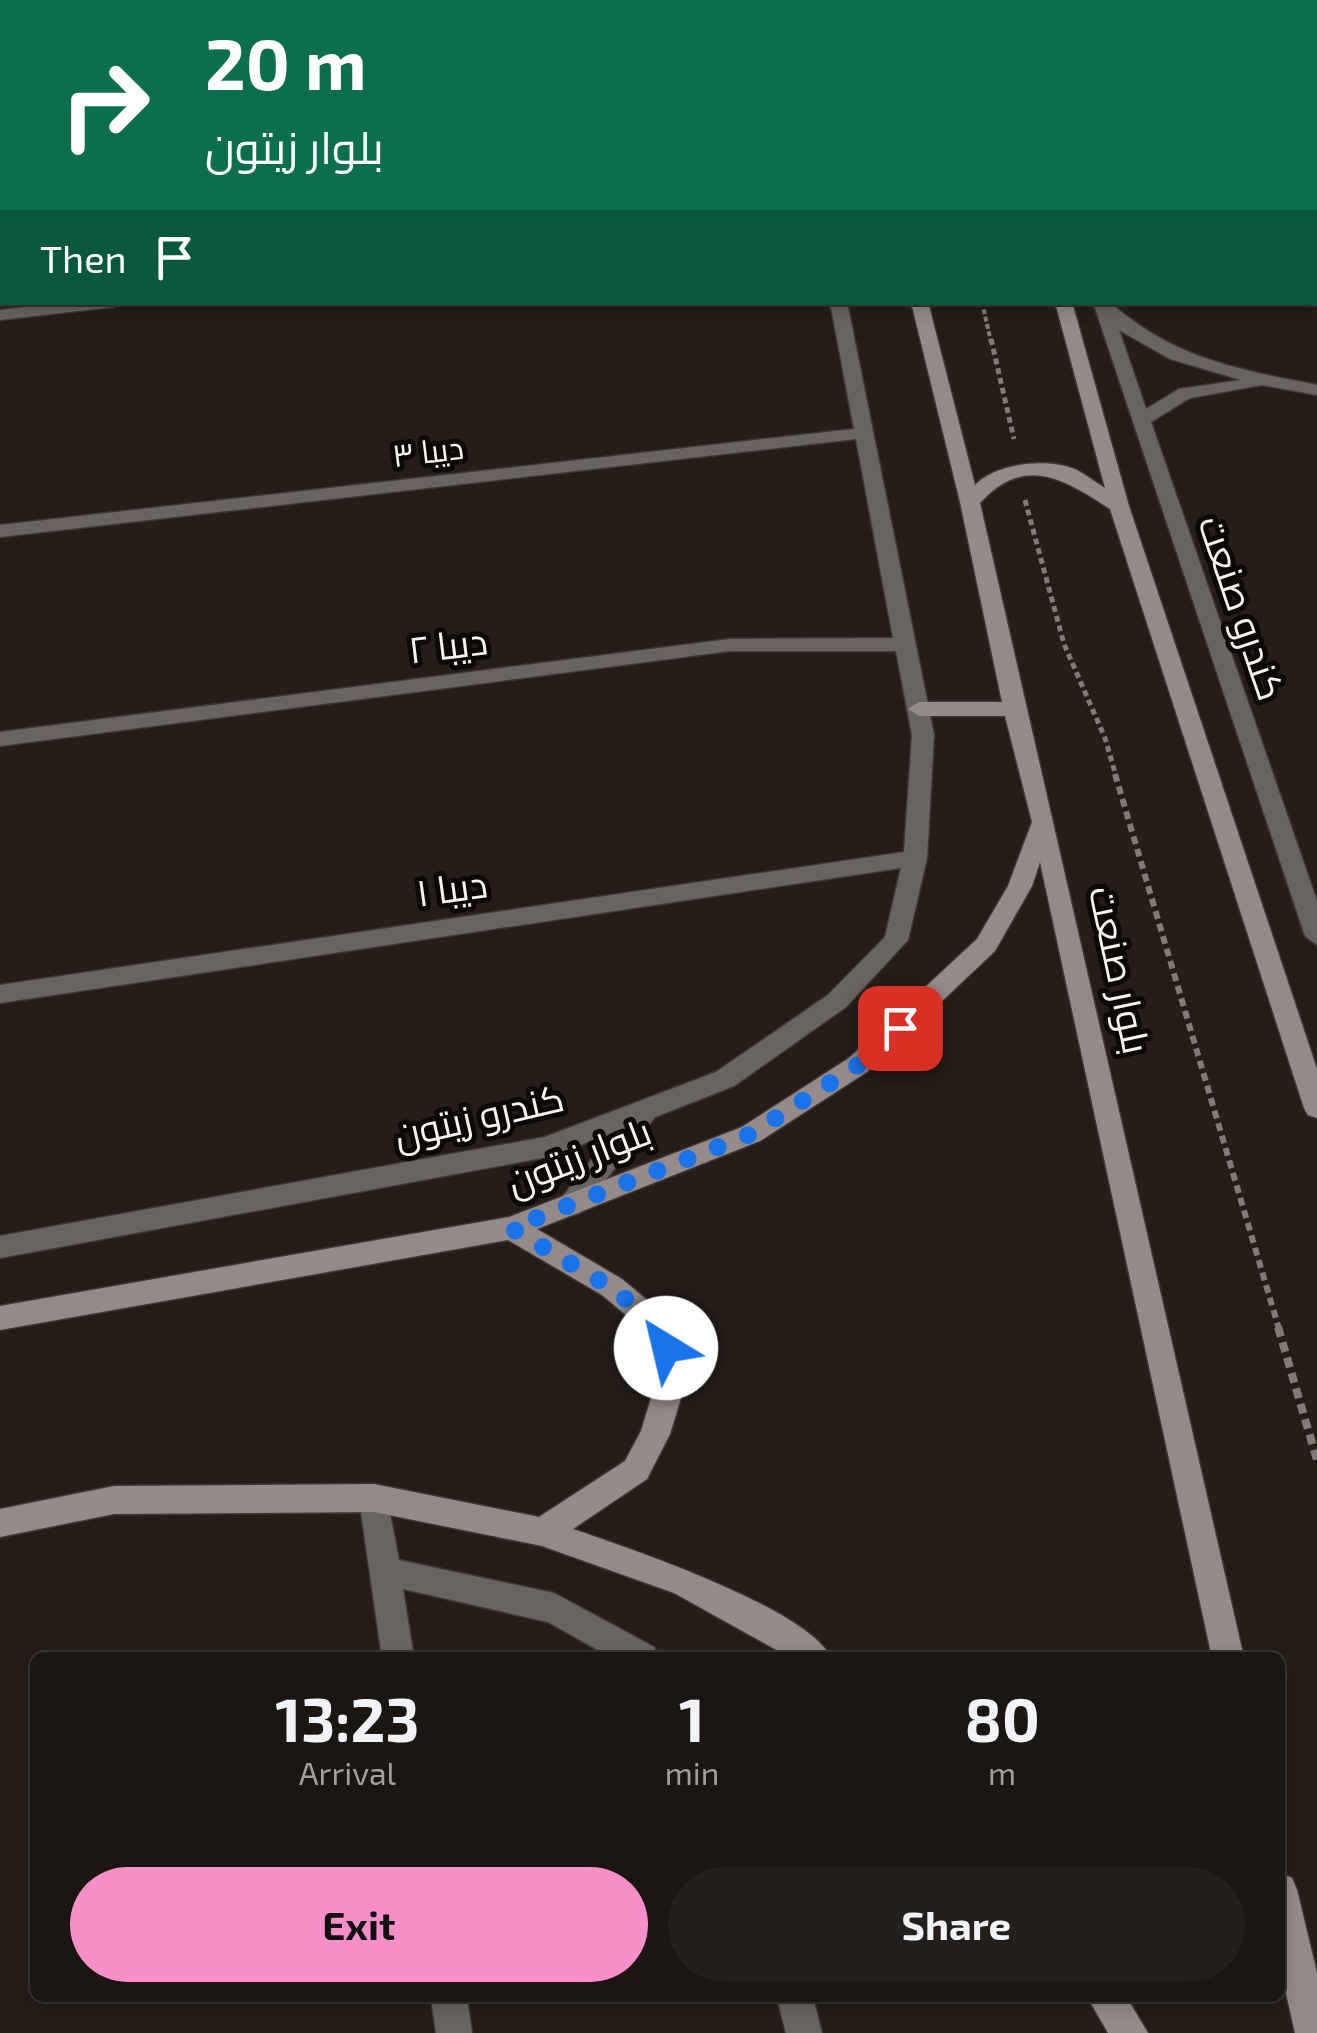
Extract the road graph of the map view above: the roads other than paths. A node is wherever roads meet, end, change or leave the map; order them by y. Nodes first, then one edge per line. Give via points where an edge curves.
1 (87, 305) edge
2 (839, 305) edge
3 (920, 305) edge
4 (1063, 305) edge
5 (1102, 305) edge
6 (1103, 305) edge
7 (0, 315) edge
8 (1274, 382) junction
9 (1317, 390) edge
10 (1139, 420) junction
11 (862, 433) junction
12 (970, 502) junction
13 (1119, 506) junction
14 (0, 532) edge
15 (907, 644) junction
16 (919, 708) junction
17 (1014, 709) junction
18 (0, 739) edge
19 (1044, 822) junction
20 (915, 858) junction
21 (1317, 936) edge
22 (0, 994) edge
23 (1317, 1108) edge
24 (646, 1109) junction
25 (570, 1204) junction
26 (511, 1228) junction
27 (0, 1247) edge
28 (0, 1318) edge
29 (374, 1498) junction
30 (0, 1523) edge
31 (542, 1532) junction
32 (385, 1571) junction
33 (397, 1652) edge
34 (633, 1652) edge
35 (807, 1652) edge
36 (1227, 1652) edge
37 (1285, 1911) edge
38 (450, 2002) edge
39 (797, 2002) edge
40 (1109, 2002) edge
41 (454, 2033) edge
42 (804, 2033) edge
43 (1130, 2033) edge
44 (1314, 2033) edge

1 - 7 street
2 - 11 street
3 - 12 main road, بلوار صنعت
4 - 13 main road
5 - 10 street, کندرو صنعت
6 - 8 street via 1120,325 1156,348
8 - 9 street
8 - 10 street via 1185,393
10 - 21 street, کندرو صنعت
11 - 14 street, دیبا ۳
11 - 15 street
12 - 13 main road via 993,477 1023,470 1068,473
12 - 17 main road, بلوار صنعت
13 - 23 main road
15 - 16 street
15 - 18 street, دیبا ۲ via 730,645
16 - 17 main road
16 - 20 street via 924,735
17 - 19 main road, بلوار صنعت
19 - 25 main road, بلوار زیتون via 1020,886 986,945 858,1065 751,1134
19 - 36 main road, بلوار صنعت
20 - 22 street, دیبا ۱
20 - 24 street, کندرو زیتون via 896,940 836,1001 724,1079
24 - 25 street
24 - 27 street, کندرو زیتون via 548,1147
25 - 26 main road, بلوار زیتون
26 - 28 main road, بلوار زیتون
26 - 31 main road via 612,1288 644,1314 666,1348 666,1398 636,1470
29 - 30 main road via 114,1500
29 - 31 main road
29 - 32 street
31 - 35 main road via 683,1582
32 - 33 street
32 - 34 street via 554,1608
37 - 44 main road
38 - 41 street
39 - 42 street
40 - 43 main road

